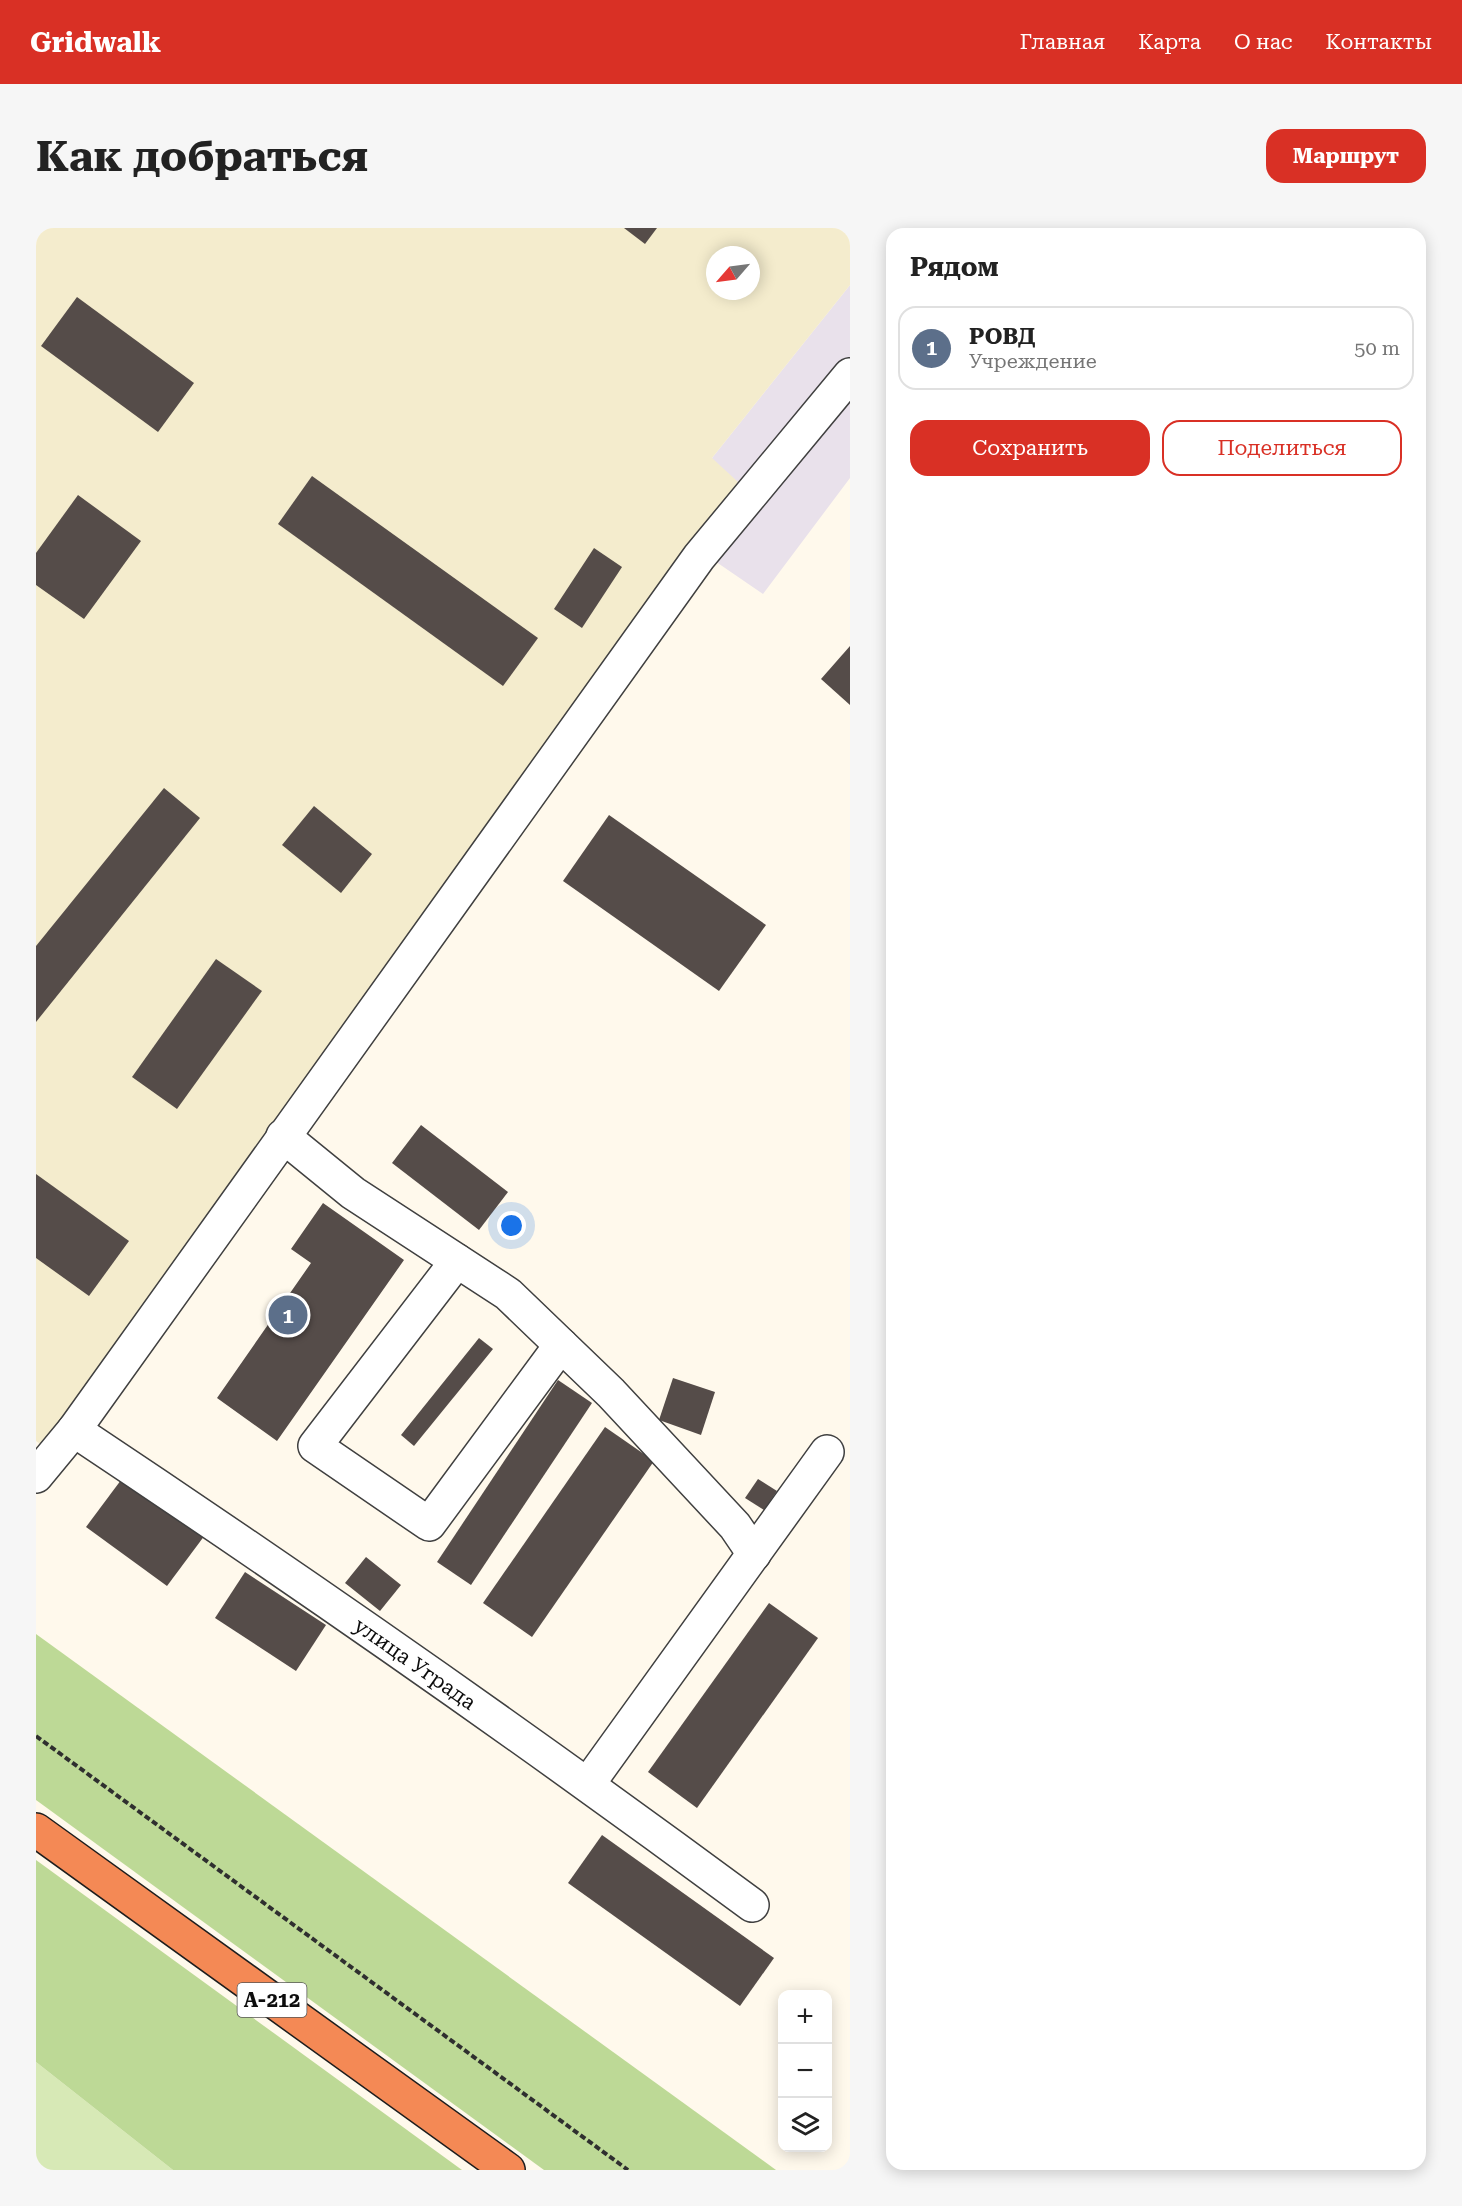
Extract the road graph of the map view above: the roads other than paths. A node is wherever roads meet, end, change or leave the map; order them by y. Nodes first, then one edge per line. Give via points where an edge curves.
1 (850, 375) edge
2 (283, 1136) junction
3 (457, 1261) junction
4 (561, 1345) junction
5 (74, 1430) junction
6 (827, 1452) dead end
7 (37, 1472) edge
8 (754, 1554) junction
9 (588, 1784) junction
10 (36, 1830) edge
11 (752, 1905) dead end
12 (508, 2170) edge

1 - 2 street via 699,557
2 - 3 street via 353,1193
2 - 5 street
3 - 4 street via 508,1294
3 - 4 street via 315,1446 429,1524
4 - 8 street via 735,1526
5 - 7 street
5 - 9 street, улица Уграда
6 - 8 street
8 - 9 street
9 - 11 street, улица Уграда
10 - 12 highway, А-212

